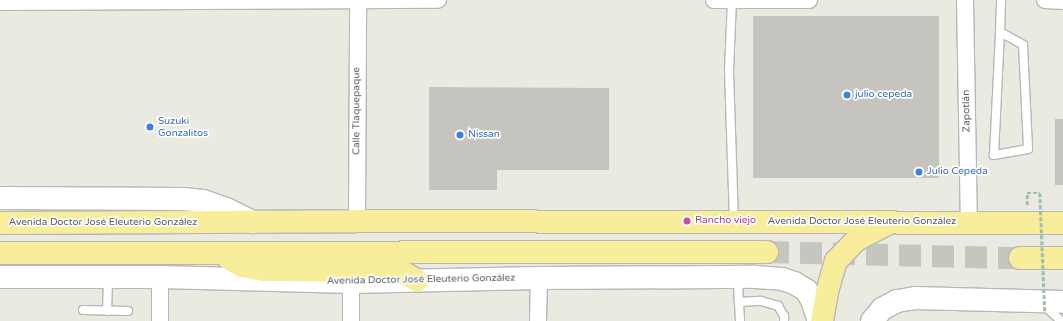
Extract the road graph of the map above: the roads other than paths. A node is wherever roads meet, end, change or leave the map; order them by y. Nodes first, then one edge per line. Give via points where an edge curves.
1 (438, 0) edge
2 (714, 0) edge
3 (732, 0) edge
4 (782, 0) edge
5 (809, 0) edge
6 (965, 0) edge
7 (1001, 0) edge
8 (1044, 0) edge
9 (155, 1) edge
10 (358, 1) edge
11 (1063, 1) edge
12 (0, 2) edge
13 (1000, 32) junction
14 (0, 198) edge
15 (357, 221) junction
16 (254, 222) junction
17 (734, 222) junction
18 (893, 222) junction
19 (968, 222) junction
20 (1063, 223) edge
21 (0, 224) edge
22 (767, 252) tunnel mouth
23 (0, 253) edge
24 (220, 253) junction
25 (1020, 258) tunnel mouth
26 (1063, 258) edge
27 (0, 277) edge
28 (160, 277) junction
29 (738, 277) junction
30 (108, 278) junction
31 (538, 278) junction
32 (418, 280) junction
33 (351, 282) junction
34 (739, 302) junction
35 (1050, 306) edge
36 (82, 310) dead end
37 (107, 311) junction
38 (128, 311) dead end
39 (160, 321) edge
40 (351, 321) edge
41 (538, 321) edge
42 (740, 321) edge
43 (784, 321) edge
44 (819, 321) edge
45 (822, 321) edge
46 (872, 321) edge
47 (1061, 321) edge

1 - 10 street
2 - 3 street
3 - 4 street
3 - 17 lane via 729,71
4 - 5 street
6 - 19 street, Zapotlán
7 - 13 lane
8 - 11 street
9 - 10 street
9 - 12 street
10 - 15 street, Calle Tlaquepaque
13 - 13 lane via 1023,45 1028,149 994,155
14 - 16 main road, Avenida Doctor José Eleuterio González via 184,199 203,201
15 - 16 highway, Avenida Doctor José Eleuterio González
15 - 17 highway, Avenida Doctor José Eleuterio González
16 - 21 highway, Avenida Doctor José Eleuterio González
17 - 18 highway, Avenida Doctor José Eleuterio González
18 - 19 highway, Avenida Doctor José Eleuterio González
18 - 45 highway via 856,240 836,261
19 - 20 highway, Avenida Doctor José Eleuterio González
22 - 24 highway
23 - 24 highway
24 - 32 highway via 242,266 264,270 379,271 406,274
25 - 26 highway
27 - 30 main road, Avenida Doctor José Eleuterio González
28 - 30 main road, Avenida Doctor José Eleuterio González
28 - 33 main road, Avenida Doctor José Eleuterio González
28 - 39 street
29 - 31 main road, Avenida Doctor José Eleuterio González
29 - 34 lane
29 - 44 main road, Avenida Doctor José Eleuterio González via 782,279 794,283 806,290
30 - 37 lane
31 - 32 main road, Avenida Doctor José Eleuterio González
31 - 41 street
32 - 33 main road, Avenida Doctor José Eleuterio González
33 - 40 street
34 - 42 lane
34 - 43 lane via 761,301 778,306
35 - 46 main road via 915,298 896,301 882,308
35 - 47 lane
36 - 37 lane
37 - 38 lane

